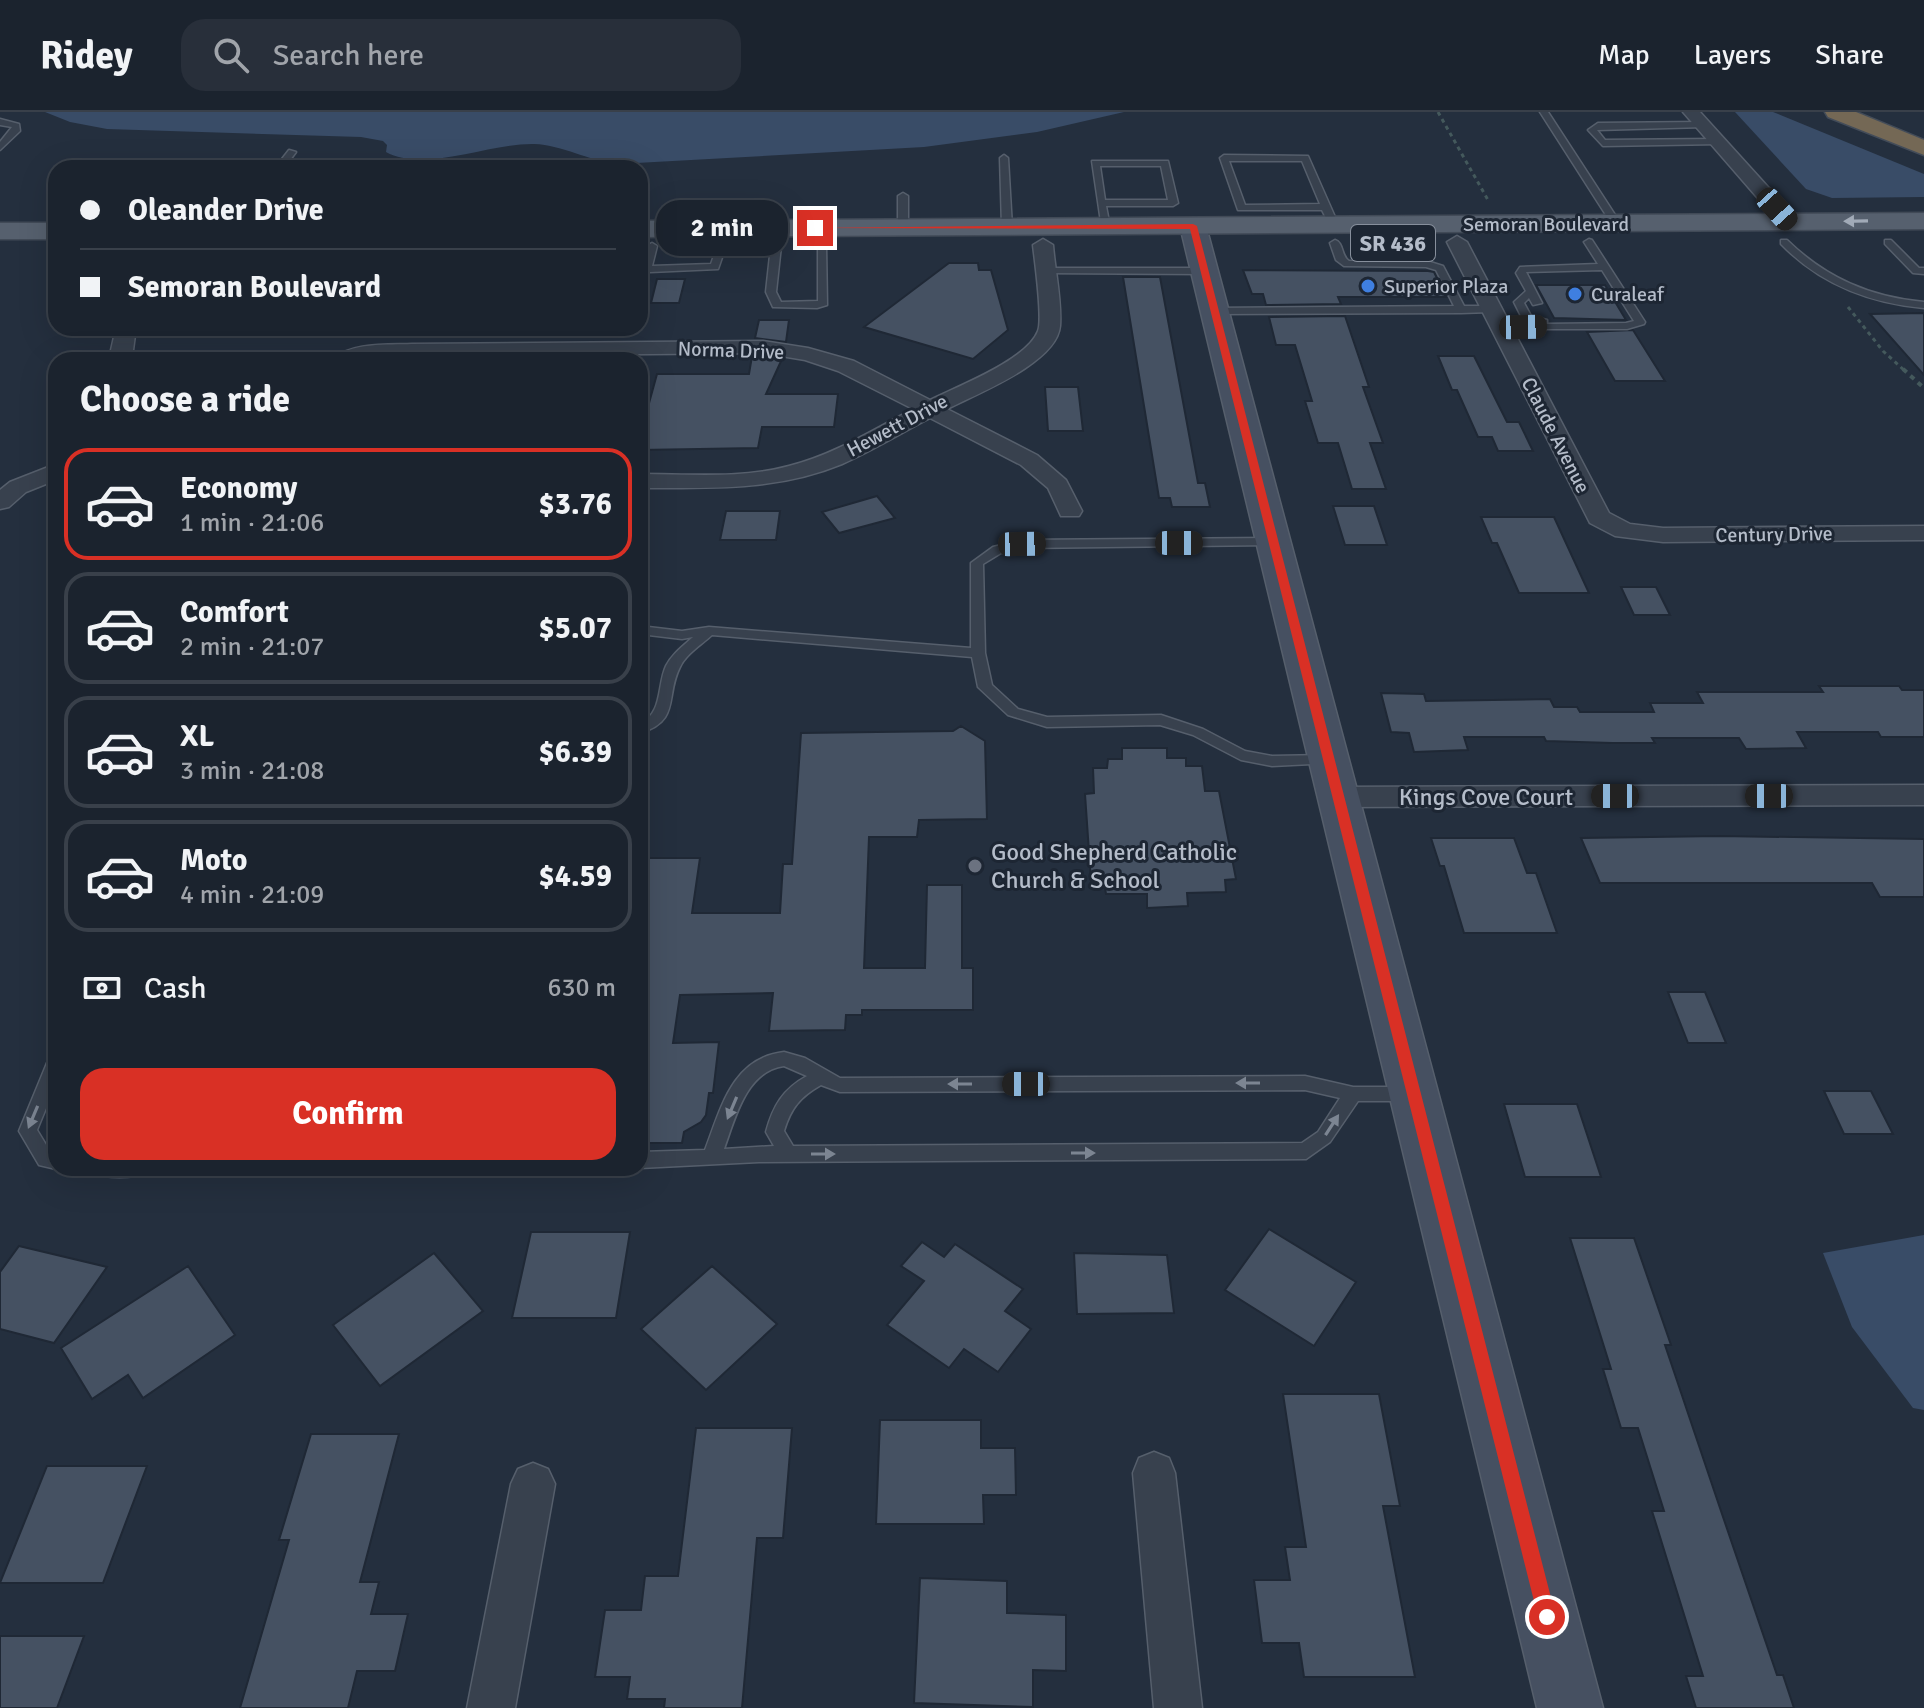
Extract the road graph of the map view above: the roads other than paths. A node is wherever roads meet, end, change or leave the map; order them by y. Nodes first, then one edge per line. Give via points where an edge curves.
1 (1544, 112) edge
2 (1641, 112) edge
3 (1836, 112) edge
4 (1696, 118) edge
5 (0, 122) edge
6 (1652, 125) junction
7 (1717, 142) junction
8 (1667, 143) junction
9 (0, 147) edge
10 (1924, 148) edge
11 (292, 152) dead end
12 (1004, 158) dead end
13 (286, 160) edge
14 (903, 196) dead end
15 (1104, 215) junction
16 (1267, 217) junction
17 (1924, 221) edge
18 (1616, 224) junction
19 (1332, 225) junction
20 (1007, 227) junction
21 (903, 228) junction
22 (0, 231) edge
23 (48, 232) edge
24 (1786, 232) junction
25 (48, 234) edge
26 (648, 240) edge
27 (648, 240) edge
28 (1924, 241) edge
29 (1457, 242) junction
30 (1589, 242) junction
31 (1888, 242) junction
32 (776, 246) junction
33 (823, 246) junction
34 (1198, 247) junction
35 (0, 249) edge
36 (1044, 258) junction
37 (1606, 267) junction
38 (1924, 271) edge
39 (1531, 292) junction
40 (1537, 303) dead end
41 (1924, 305) edge
42 (1461, 310) junction
43 (1214, 311) junction
44 (1496, 318) junction
45 (1545, 322) junction
46 (388, 352) edge
47 (928, 408) junction
48 (48, 474) edge
49 (648, 481) edge
50 (0, 502) edge
51 (1070, 511) dead end
52 (1624, 531) joint
53 (1924, 533) edge
54 (1271, 542) junction
55 (648, 631) edge
56 (709, 631) junction
57 (978, 653) junction
58 (648, 727) edge
59 (1327, 760) junction
60 (1924, 795) edge
61 (1337, 797) junction
62 (820, 1077) junction
63 (48, 1082) edge
64 (1353, 1094) junction
65 (1413, 1094) junction
66 (788, 1154) junction
67 (711, 1158) junction
68 (48, 1160) edge
69 (648, 1160) edge
70 (1154, 1473) dead end
71 (533, 1484) dead end
72 (491, 1708) edge
73 (1178, 1708) edge
74 (1570, 1708) edge

1 - 18 lane
2 - 6 lane
3 - 10 highway
4 - 6 lane
4 - 7 street
5 - 9 lane via 16,126 16,131
6 - 8 lane
6 - 8 lane via 1592,130 1603,143
7 - 8 lane
7 - 24 street
11 - 13 lane
12 - 20 lane
14 - 21 lane
15 - 15 lane via 1095,163 1165,163 1173,203
15 - 20 main road, Semoran Boulevard / SR 436
15 - 34 main road, Semoran Boulevard / SR 436
16 - 19 main road, Semoran Boulevard / SR 436
16 - 19 lane via 1241,208 1224,158 1305,158
16 - 34 main road, Semoran Boulevard / SR 436
17 -> 24 main road, Semoran Boulevard / SR 436
18 - 19 main road, Semoran Boulevard / SR 436
18 - 24 main road, Semoran Boulevard / SR 436
19 - 29 main road, Semoran Boulevard / SR 436
19 - 34 main road, Semoran Boulevard / SR 436
19 - 42 lane via 1341,260 1347,264 1440,268
20 - 21 main road, Semoran Boulevard / SR 436
21 - 26 main road, Semoran Boulevard / SR 436
22 - 23 main road
24 - 30 main road, Semoran Boulevard / SR 436
24 - 31 main road, Semoran Boulevard / SR 436
24 - 41 lane via 1800,261 1830,279 1888,301
25 - 35 main road
27 - 32 main road, Semoran Boulevard / SR 436
28 - 31 main road, Semoran Boulevard / SR 436
29 - 30 main road, Semoran Boulevard / SR 436
29 - 44 street, Claude Avenue
30 - 37 lane
31 - 38 lane via 1916,271
32 - 33 main road, Semoran Boulevard / SR 436
32 - 33 lane via 771,292 777,305 823,303
33 - 36 main road, Semoran Boulevard / SR 436
34 - 36 main road, Semoran Boulevard / SR 436
34 - 43 street
36 - 47 street, Hewett Drive via 1050,329 1038,349
37 - 39 lane via 1530,268 1521,273
37 - 45 lane via 1640,322
39 - 40 lane
39 - 45 lane via 1519,302 1527,318
42 - 43 lane
42 - 44 lane
43 - 54 street
44 - 45 lane
44 - 52 street, Claude Avenue via 1599,518
46 - 47 street, Norma Drive via 763,347 846,366
47 - 49 street, Hewett Drive via 834,459 792,473 744,481
47 - 51 street, Norma Drive via 1029,460 1058,485
48 - 50 street via 18,487
52 - 53 street, Century Drive
54 - 57 lane via 1022,544 997,550 977,563
54 - 59 street
55 - 56 lane via 682,635
56 - 57 lane
56 - 58 lane via 674,663 662,713
57 - 59 lane via 985,687 1013,712 1047,722 1161,720 1241,755 1272,761
59 - 61 street
60 - 61 street, Kings Cove Court
61 - 65 street
64 -> 62 lane via 1305,1083 840,1085
62 - 66 lane via 793,1091 780,1111 775,1132
62 -> 67 lane via 782,1059 748,1074
63 -> 68 lane via 28,1131
64 - 65 lane
66 -> 64 lane via 1306,1151 1324,1137
65 - 74 street
66 - 67 lane
67 - 69 lane
70 - 73 street
71 - 72 street

